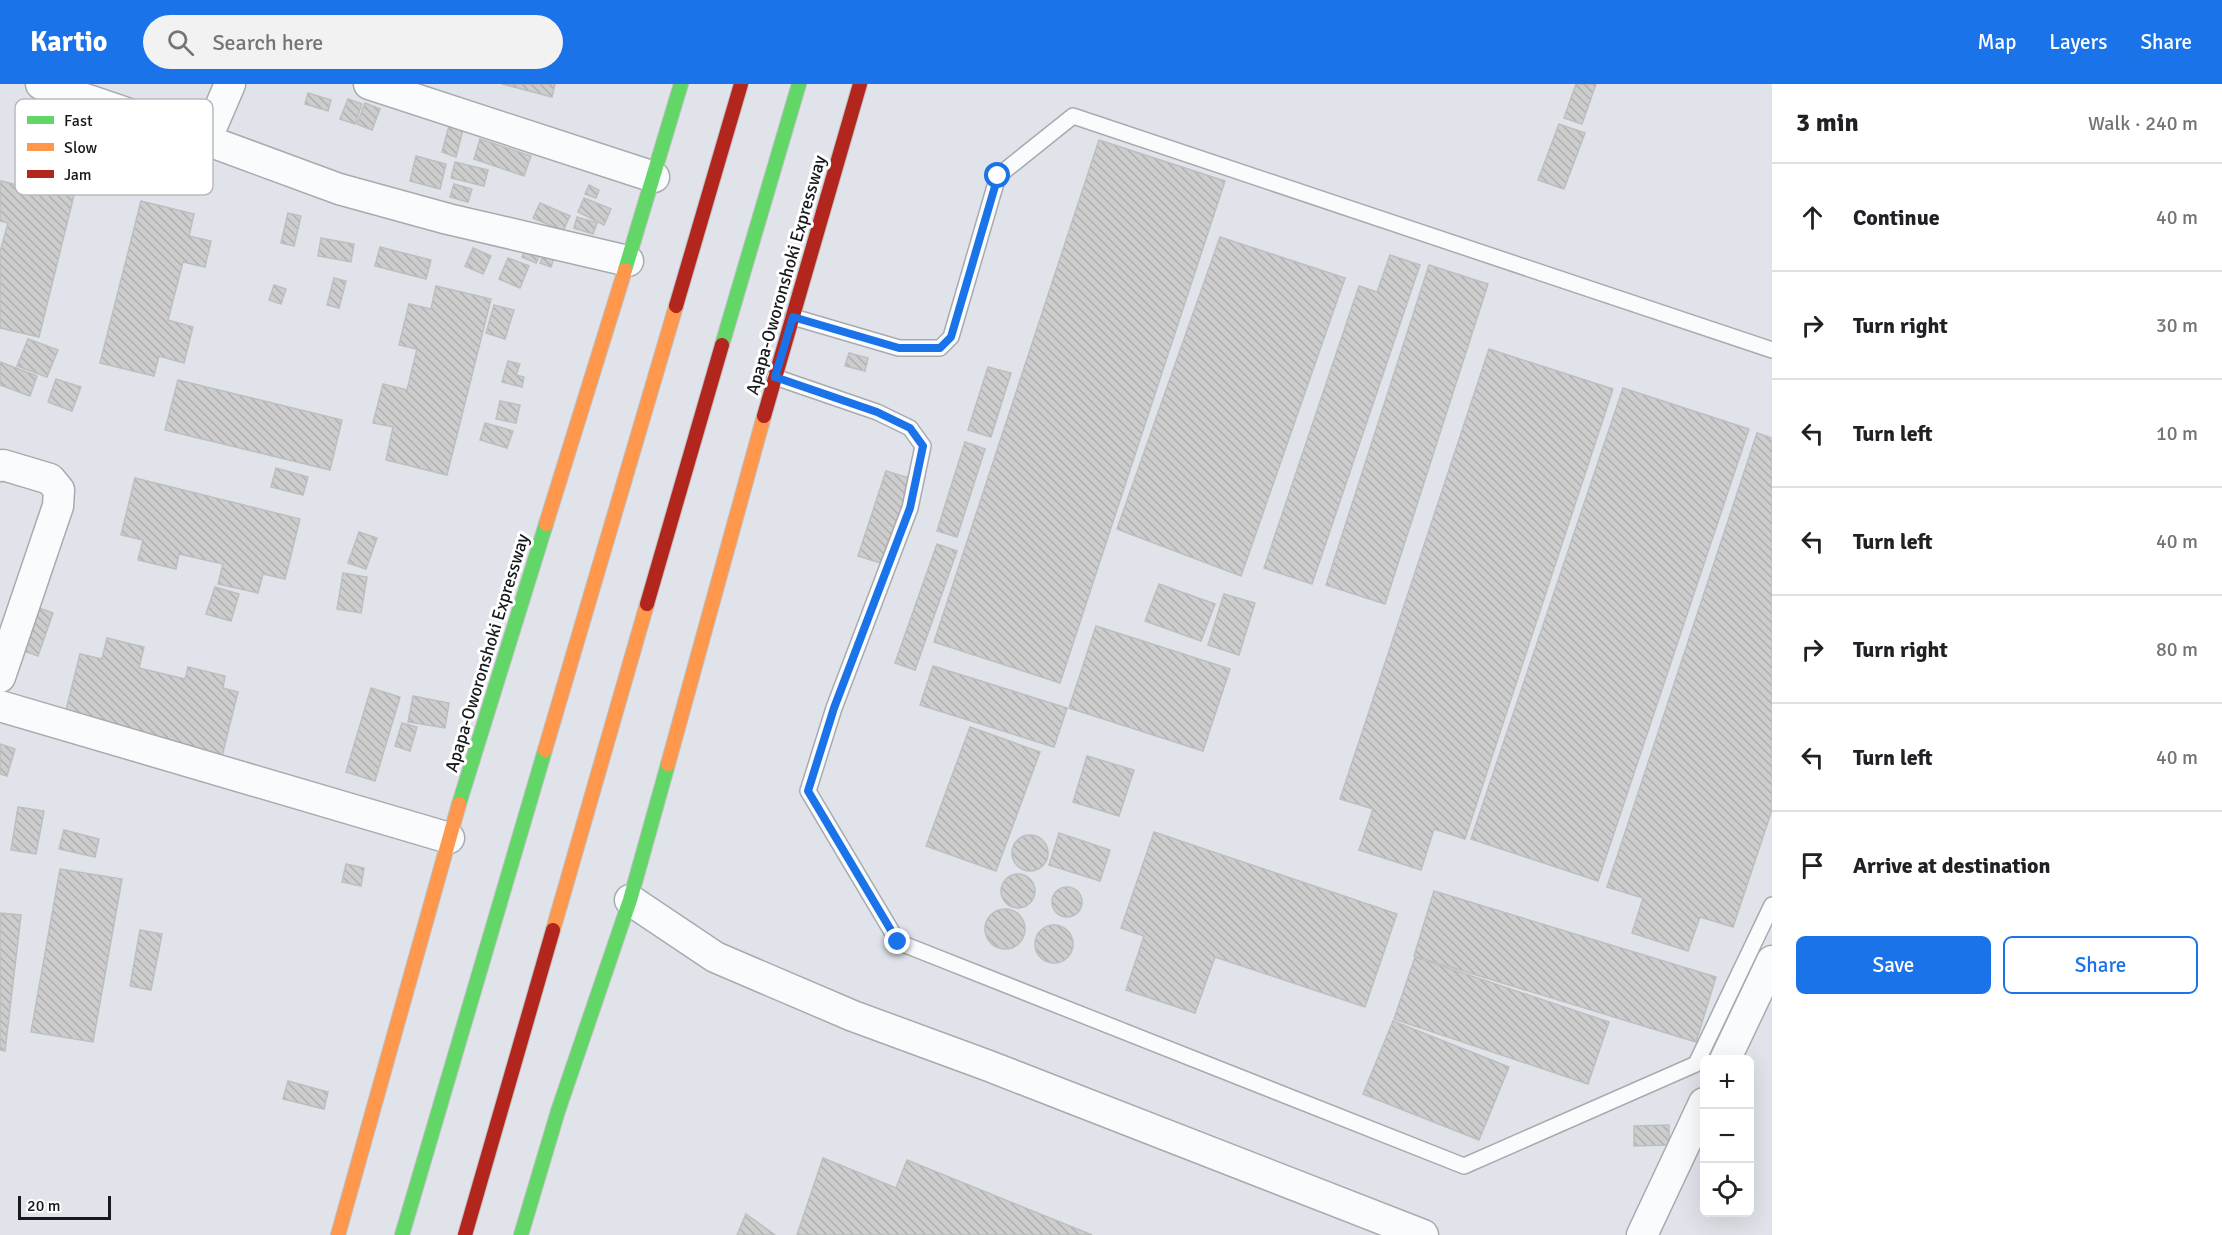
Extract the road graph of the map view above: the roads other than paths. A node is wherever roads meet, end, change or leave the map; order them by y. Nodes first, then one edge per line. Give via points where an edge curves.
1 (41, 84) edge
2 (230, 84) edge
3 (681, 84) edge
4 (741, 84) edge
5 (799, 84) edge
6 (860, 84) edge
7 (373, 85) edge
8 (85, 99) edge
9 (213, 125) edge
10 (213, 142) edge
11 (654, 177) junction
12 (628, 261) junction
13 (793, 317) junction
14 (1772, 350) edge
15 (775, 377) junction
16 (0, 466) edge
17 (0, 677) edge
18 (0, 706) edge
19 (449, 838) junction
20 (630, 900) junction
21 (1772, 905) edge
22 (1772, 961) edge
23 (1727, 1055) edge
24 (1701, 1109) edge
25 (338, 1235) edge
26 (402, 1235) edge
27 (465, 1235) edge
28 (521, 1235) edge
29 (1423, 1235) edge
30 (1641, 1235) edge

1 - 8 street
2 - 9 street
3 - 11 main road, Apapa-Oworonshoki Expressway
4 - 26 main road
5 - 27 main road
6 - 13 main road, Apapa-Oworonshoki Expressway
7 - 11 street
10 - 12 street via 339,189
11 - 12 main road, Apapa-Oworonshoki Expressway
12 - 19 main road, Apapa-Oworonshoki Expressway
13 - 14 lane via 899,348 940,348 951,337 998,176 1074,116
13 - 15 main road, Apapa-Oworonshoki Expressway
15 - 20 main road, Apapa-Oworonshoki Expressway
15 - 21 lane via 877,412 910,428 923,446 910,508 834,708 808,791 898,942 1464,1166 1696,1064
16 - 17 street via 50,479 59,490 58,506
18 - 19 street
19 - 25 main road, Apapa-Oworonshoki Expressway
20 - 28 main road, Apapa-Oworonshoki Expressway
20 - 29 street via 715,957 854,1016
22 - 23 street
24 - 30 street

